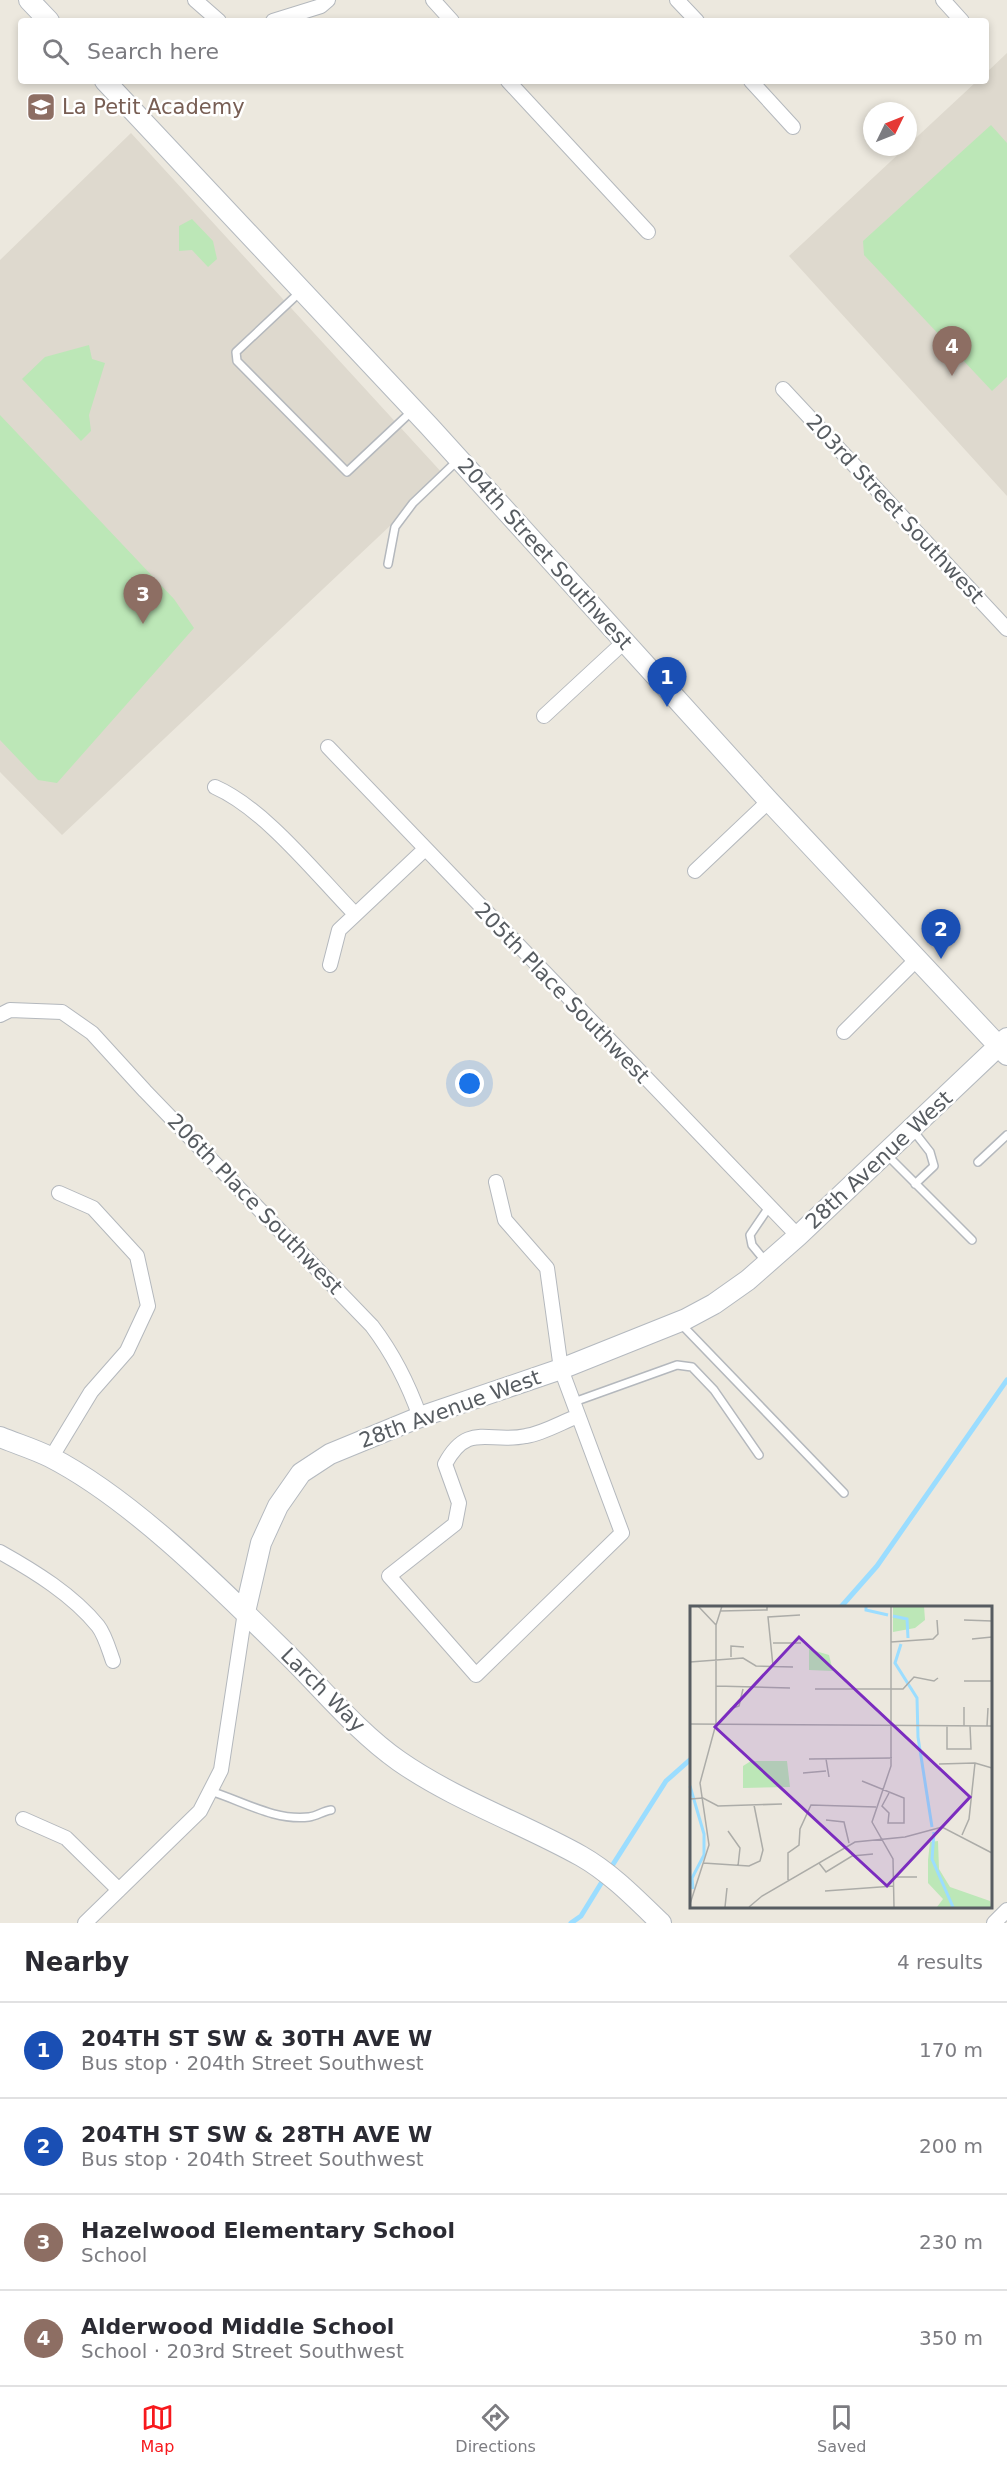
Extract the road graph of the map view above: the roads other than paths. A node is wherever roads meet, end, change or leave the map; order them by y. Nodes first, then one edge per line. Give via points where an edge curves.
1 (29, 0) edge
2 (195, 0) edge
3 (328, 0) edge
4 (433, 0) edge
5 (943, 0) edge
6 (684, 2) edge
7 (46, 18) edge
8 (216, 18) edge
9 (283, 18) edge
10 (449, 18) edge
11 (695, 18) edge
12 (959, 18) edge
13 (108, 84) edge
14 (511, 84) edge
15 (754, 84) edge
16 (794, 127) dead end
17 (648, 232) dead end
18 (302, 290) junction
19 (783, 388) dead end
20 (414, 410) junction
21 (459, 459) junction
22 (388, 564) dead end
23 (1007, 629) edge
24 (624, 642) junction
25 (544, 716) dead end
26 (328, 747) dead end
27 (215, 787) dead end
28 (770, 801) junction
29 (425, 849) junction
30 (695, 871) dead end
31 (355, 914) junction
32 (916, 960) junction
33 (330, 965) dead end
34 (0, 1015) edge
35 (844, 1032) dead end
36 (1004, 1046) edge
37 (911, 1129) junction
38 (1007, 1136) edge
39 (885, 1154) junction
40 (978, 1162) dead end
41 (496, 1182) dead end
42 (915, 1184) junction
43 (58, 1193) dead end
44 (769, 1207) junction
45 (798, 1236) junction
46 (972, 1240) dead end
47 (767, 1263) junction
48 (680, 1322) junction
49 (561, 1369) junction
50 (576, 1409) junction
51 (420, 1417) junction
52 (0, 1437) edge
53 (759, 1455) dead end
54 (51, 1458) junction
55 (844, 1493) dead end
56 (0, 1552) edge
57 (245, 1612) junction
58 (113, 1661) dead end
59 (210, 1791) junction
60 (331, 1810) dead end
61 (23, 1819) dead end
62 (119, 1890) junction
63 (1007, 1910) edge
64 (93, 1921) edge
65 (661, 1923) edge
66 (994, 1923) edge

1 - 7 street
2 - 8 street
3 - 9 street
4 - 10 street
5 - 12 street
6 - 11 street
13 - 18 street, 204th Street Southwest
14 - 17 street
15 - 16 street
18 - 20 street, 204th Street Southwest
18 - 20 lane via 236,352 237,361 347,472
19 - 23 street, 203rd Street Southwest
20 - 21 street, 204th Street Southwest
21 - 22 lane via 413,503 395,527
21 - 24 street, 204th Street Southwest
24 - 25 street
24 - 28 street, 204th Street Southwest
26 - 29 street, 205th Place Southwest
27 - 31 street via 233,795 261,818
28 - 30 street
28 - 32 street, 204th Street Southwest
29 - 31 street
29 - 44 street, 205th Place Southwest
31 - 33 street via 339,930
32 - 35 street
32 - 36 street, 204th Street Southwest
34 - 51 street, 206th Place Southwest via 10,1010 62,1012 92,1033 372,1326 406,1378
36 - 37 street, 28th Avenue West
37 - 39 street, 28th Avenue West
37 - 42 lane via 930,1152 934,1166
38 - 40 lane
39 - 42 lane
39 - 45 street, 28th Avenue West
41 - 49 street via 505,1220 547,1268
42 - 46 lane
43 - 54 street via 93,1208 137,1256 148,1306 127,1351 91,1392
44 - 45 street, 205th Place Southwest
44 - 47 lane via 750,1234 752,1245
45 - 47 street, 28th Avenue West
47 - 48 street, 28th Avenue West via 714,1304
48 - 49 street, 28th Avenue West
48 - 55 lane
49 - 50 street
49 - 51 street, 28th Avenue West
50 - 50 street via 622,1533 476,1675 389,1576 456,1524 459,1503 445,1464 454,1447 475,1436 527,1436
50 - 53 lane via 677,1365 692,1367 714,1390
51 - 57 street, 28th Avenue West via 330,1454 301,1473 278,1506 261,1543
52 - 54 street, Larch Way
54 - 57 street, Larch Way via 147,1525
56 - 58 street via 27,1566 99,1627
57 - 59 street, 28th Avenue West via 221,1770
57 - 65 street, Larch Way via 399,1761 582,1857 623,1886
59 - 60 lane via 269,1814 294,1818
59 - 62 street, 28th Avenue West via 200,1811
61 - 62 street via 66,1838
62 - 64 street, 28th Avenue West
63 - 66 street

